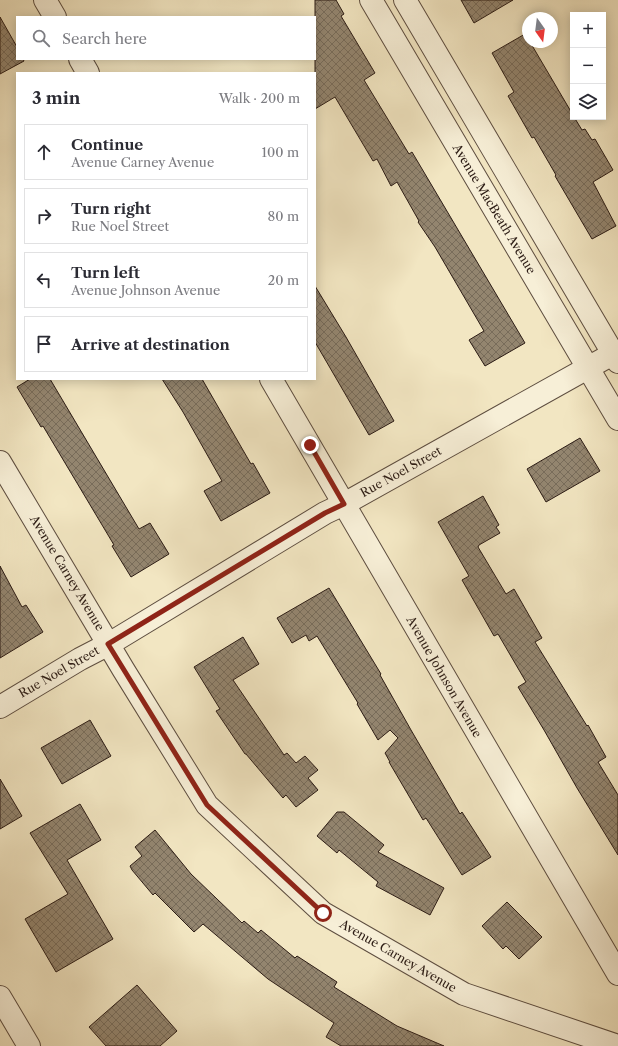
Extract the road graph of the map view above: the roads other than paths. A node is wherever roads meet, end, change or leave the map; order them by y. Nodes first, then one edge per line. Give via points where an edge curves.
1 (45, 0) edge
2 (371, 0) edge
3 (405, 0) edge
4 (54, 16) edge
5 (81, 60) edge
6 (87, 72) edge
7 (616, 356) edge
8 (588, 368) junction
9 (272, 380) edge
10 (618, 419) edge
11 (0, 462) edge
12 (344, 504) junction
13 (108, 644) junction
14 (0, 708) edge
15 (618, 974) edge
16 (0, 997) edge
17 (28, 1046) edge
18 (618, 1046) edge

1 - 4 street
2 - 8 street, Avenue MacBeath Avenue
3 - 7 street
5 - 6 street
7 - 8 street, Rue Noel Street
8 - 10 street, Avenue MacBeath Avenue
8 - 12 street, Rue Noel Street
9 - 12 street, Avenue Johnson Avenue
11 - 13 street, Avenue Carney Avenue
12 - 13 street, Rue Noel Street
12 - 15 street, Avenue Johnson Avenue
13 - 14 street, Rue Noel Street
13 - 18 street, Avenue Carney Avenue via 207,805 323,913 464,994
16 - 17 street

